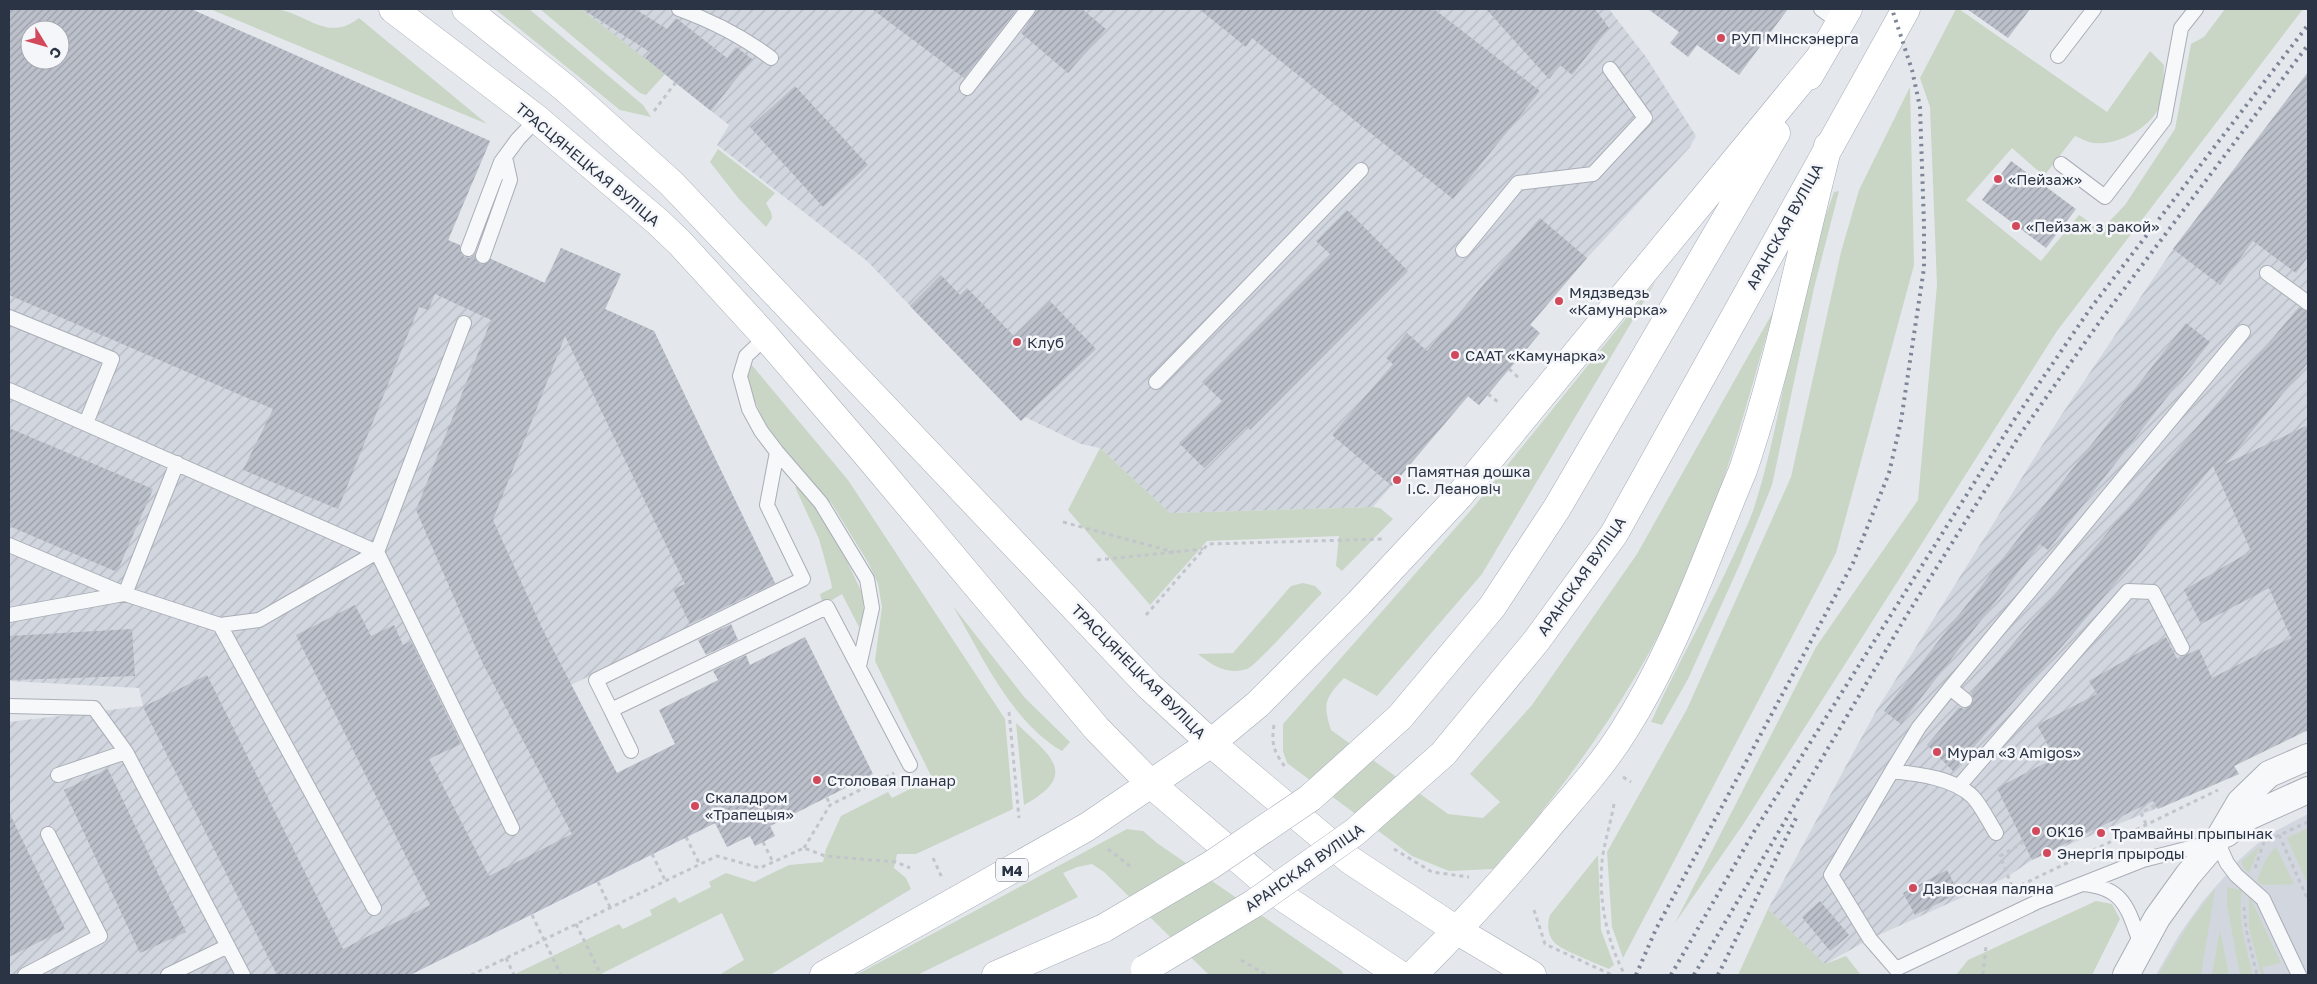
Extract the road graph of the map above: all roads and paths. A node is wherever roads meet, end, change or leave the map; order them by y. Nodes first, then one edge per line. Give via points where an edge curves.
1 (393, 9) edge
2 (466, 9) edge
3 (679, 9) edge
4 (1028, 9) edge
5 (1906, 9) edge
6 (2094, 9) edge
7 (2196, 9) edge
8 (1836, 14) edge
9 (2058, 56) dead end
10 (771, 58) dead end
11 (1818, 60) junction
12 (1610, 69) dead end
13 (676, 82) dead end
14 (967, 88) dead end
15 (654, 110) dead end
16 (537, 119) junction
17 (1828, 146) junction
18 (505, 157) junction
19 (2061, 164) dead end
20 (1360, 170) dead end
21 (468, 249) dead end
22 (1463, 250) dead end
23 (482, 256) dead end
24 (2267, 273) dead end
25 (2308, 303) edge
26 (793, 311) junction
27 (9, 317) edge
28 (464, 323) dead end
29 (2243, 332) dead end
30 (766, 337) junction
31 (1524, 352) dead end
32 (1534, 361) dead end
33 (1509, 369) dead end
34 (1519, 378) dead end
35 (1156, 382) dead end
36 (9, 390) edge
37 (1488, 394) dead end
38 (1498, 402) dead end
39 (86, 422) junction
40 (777, 452) junction
41 (177, 463) junction
42 (1063, 522) dead end
43 (1384, 539) dead end
44 (9, 545) edge
45 (1204, 548) junction
46 (377, 552) junction
47 (1174, 552) junction
48 (1097, 560) dead end
49 (124, 594) junction
50 (9, 615) edge
51 (1146, 615) dead end
52 (220, 625) junction
53 (2182, 648) dead end
54 (859, 666) junction
55 (1950, 688) junction
56 (1965, 700) dead end
57 (9, 706) edge
58 (611, 710) junction
59 (1009, 712) dead end
60 (1274, 722) dead end
61 (1211, 743) junction
62 (630, 751) dead end
63 (126, 752) junction
64 (2308, 756) edge
65 (910, 765) dead end
66 (1286, 768) dead end
67 (1892, 771) junction
68 (58, 774) dead end
69 (878, 782) dead end
70 (1151, 784) junction
71 (1960, 786) junction
72 (2218, 790) dead end
73 (2308, 790) edge
74 (827, 798) dead end
75 (1614, 804) dead end
76 (830, 805) junction
77 (2155, 805) dead end
78 (1019, 818) dead end
79 (2308, 822) edge
80 (2146, 824) junction
81 (512, 828) dead end
82 (1996, 833) dead end
83 (48, 834) dead end
84 (2279, 836) junction
85 (686, 837) dead end
86 (2217, 841) junction
87 (763, 842) dead end
88 (2024, 842) dead end
89 (804, 848) junction
90 (1108, 849) dead end
91 (1394, 849) dead end
92 (652, 854) dead end
93 (774, 862) junction
94 (699, 863) junction
95 (1131, 867) dead end
96 (910, 868) dead end
97 (1474, 878) dead end
98 (666, 880) junction
99 (598, 882) dead end
100 (2081, 884) junction
101 (2248, 885) junction
102 (2308, 900) edge
103 (374, 908) dead end
104 (610, 908) junction
105 (1534, 910) dead end
106 (532, 915) dead end
107 (576, 924) junction
108 (1458, 931) junction
109 (544, 940) junction
110 (2142, 945) junction
111 (228, 946) junction
112 (1986, 948) dead end
113 (506, 958) junction
114 (1240, 960) dead end
115 (1138, 972) edge
116 (1982, 974) edge
117 (25, 975) edge
118 (168, 975) edge
119 (244, 975) edge
120 (471, 975) edge
121 (514, 975) edge
122 (561, 975) edge
123 (601, 975) edge
124 (824, 975) edge
125 (996, 975) edge
126 (1267, 975) edge
127 (1400, 975) edge
128 (1413, 975) edge
129 (1532, 975) edge
130 (1612, 975) edge
131 (1625, 975) edge
132 (2126, 975) edge
133 (2257, 975) edge
134 (2299, 975) edge

1 - 16 main road, ТРАСЦЯНЕЦКАЯ ВУЛІЦА
2 - 26 main road, ТРАСЦЯНЕЦКАЯ ВУЛІЦА via 565,88 671,183
3 - 10 lane via 746,39
4 - 14 lane
5 - 17 main road, АРАНСКАЯ ВУЛІЦА
6 - 9 lane
7 - 19 lane via 2181,28 2164,120 2106,197
8 - 11 main road
11 - 61 main road via 1459,496 1258,704
11 - 125 main road, bridge via 1557,508 1492,607 1400,717 1310,798 1211,865 1104,928
12 - 22 lane via 1645,118 1593,174 1518,183
13 - 15 path
16 - 18 lane
16 - 30 main road, ТРАСЦЯНЕЦКАЯ ВУЛІЦА via 658,222
17 - 108 main road via 1781,348 1753,440 1666,654 1602,763
17 - 115 main road, АРАНСКАЯ ВУЛІЦА, bridge via 1614,534 1537,640 1442,754 1355,832 1253,904
18 - 21 lane
18 - 23 lane via 510,180
20 - 35 lane
24 - 25 lane
26 - 30 main road
26 - 61 main road, ТРАСЦЯНЕЦКАЯ ВУЛІЦА via 1149,686
27 - 39 lane via 112,359
28 - 46 lane
29 - 55 lane
30 - 40 lane via 746,356 740,376 749,409
30 - 70 main road, ТРАСЦЯНЕЦКАЯ ВУЛІЦА via 1098,730
31 - 32 path
33 - 34 path
36 - 39 lane
37 - 38 path
39 - 41 lane
40 - 54 lane via 821,503 867,578 872,608
40 - 58 lane via 767,505 803,579 596,680
41 - 46 lane
41 - 49 lane
42 - 47 path
43 - 45 path via 1208,544
44 - 49 lane
45 - 47 path
45 - 51 path
46 - 52 lane via 259,620
46 - 81 lane
47 - 48 path
49 - 50 lane
49 - 52 lane
52 - 103 lane
53 - 71 lane via 2153,592 2128,592
54 - 58 lane via 827,607
54 - 65 lane
55 - 56 lane
55 - 67 lane via 1919,727
57 - 63 lane via 94,708
58 - 62 lane
59 - 78 path
60 - 66 path via 1275,754
61 - 70 main road, М4
61 - 108 main road, ТРАСЦЯНЕЦКАЯ ВУЛІЦА via 1350,860
63 - 68 lane
63 - 111 lane
64 - 86 street via 2269,774 2240,802
67 - 71 lane
67 - 100 lane via 1831,875 1870,939 1896,969
69 - 76 path
70 - 124 main road, М4 via 1087,827
70 - 127 main road, ТРАСЦЯНЕЦКАЯ ВУЛІЦА via 1284,898
71 - 82 lane via 1974,798
72 - 80 path
73 - 86 street via 2248,817
74 - 76 path
75 - 131 path via 1603,856 1603,890 1606,928 1615,957
76 - 89 path
77 - 80 path via 2141,813
79 - 84 path
80 - 88 path via 2013,889 2000,856
83 - 117 lane via 100,936
84 - 101 path via 2264,842
84 - 102 path
85 - 94 path
86 - 100 lane via 2143,860
86 - 101 lane via 2236,875
86 - 110 street via 2188,875
87 - 93 path
89 - 93 path
89 - 96 path via 825,856 896,862
90 - 95 path
91 - 97 path via 1432,872
92 - 98 path
93 - 94 path via 760,868 717,856
94 - 98 path
98 - 104 path
99 - 104 path
100 - 110 lane via 2108,889 2121,900 2128,908
101 - 133 path via 2244,919
101 - 134 lane via 2268,907
104 - 107 path
105 - 130 path via 1545,944
106 - 109 path
107 - 109 path
107 - 123 path
108 - 128 main road
108 - 129 main road, ТРАСЦЯНЕЦКАЯ ВУЛІЦА
109 - 113 path
109 - 122 path
110 - 132 street
111 - 118 lane
111 - 119 lane
112 - 116 path
113 - 120 path
113 - 121 path
114 - 126 path

